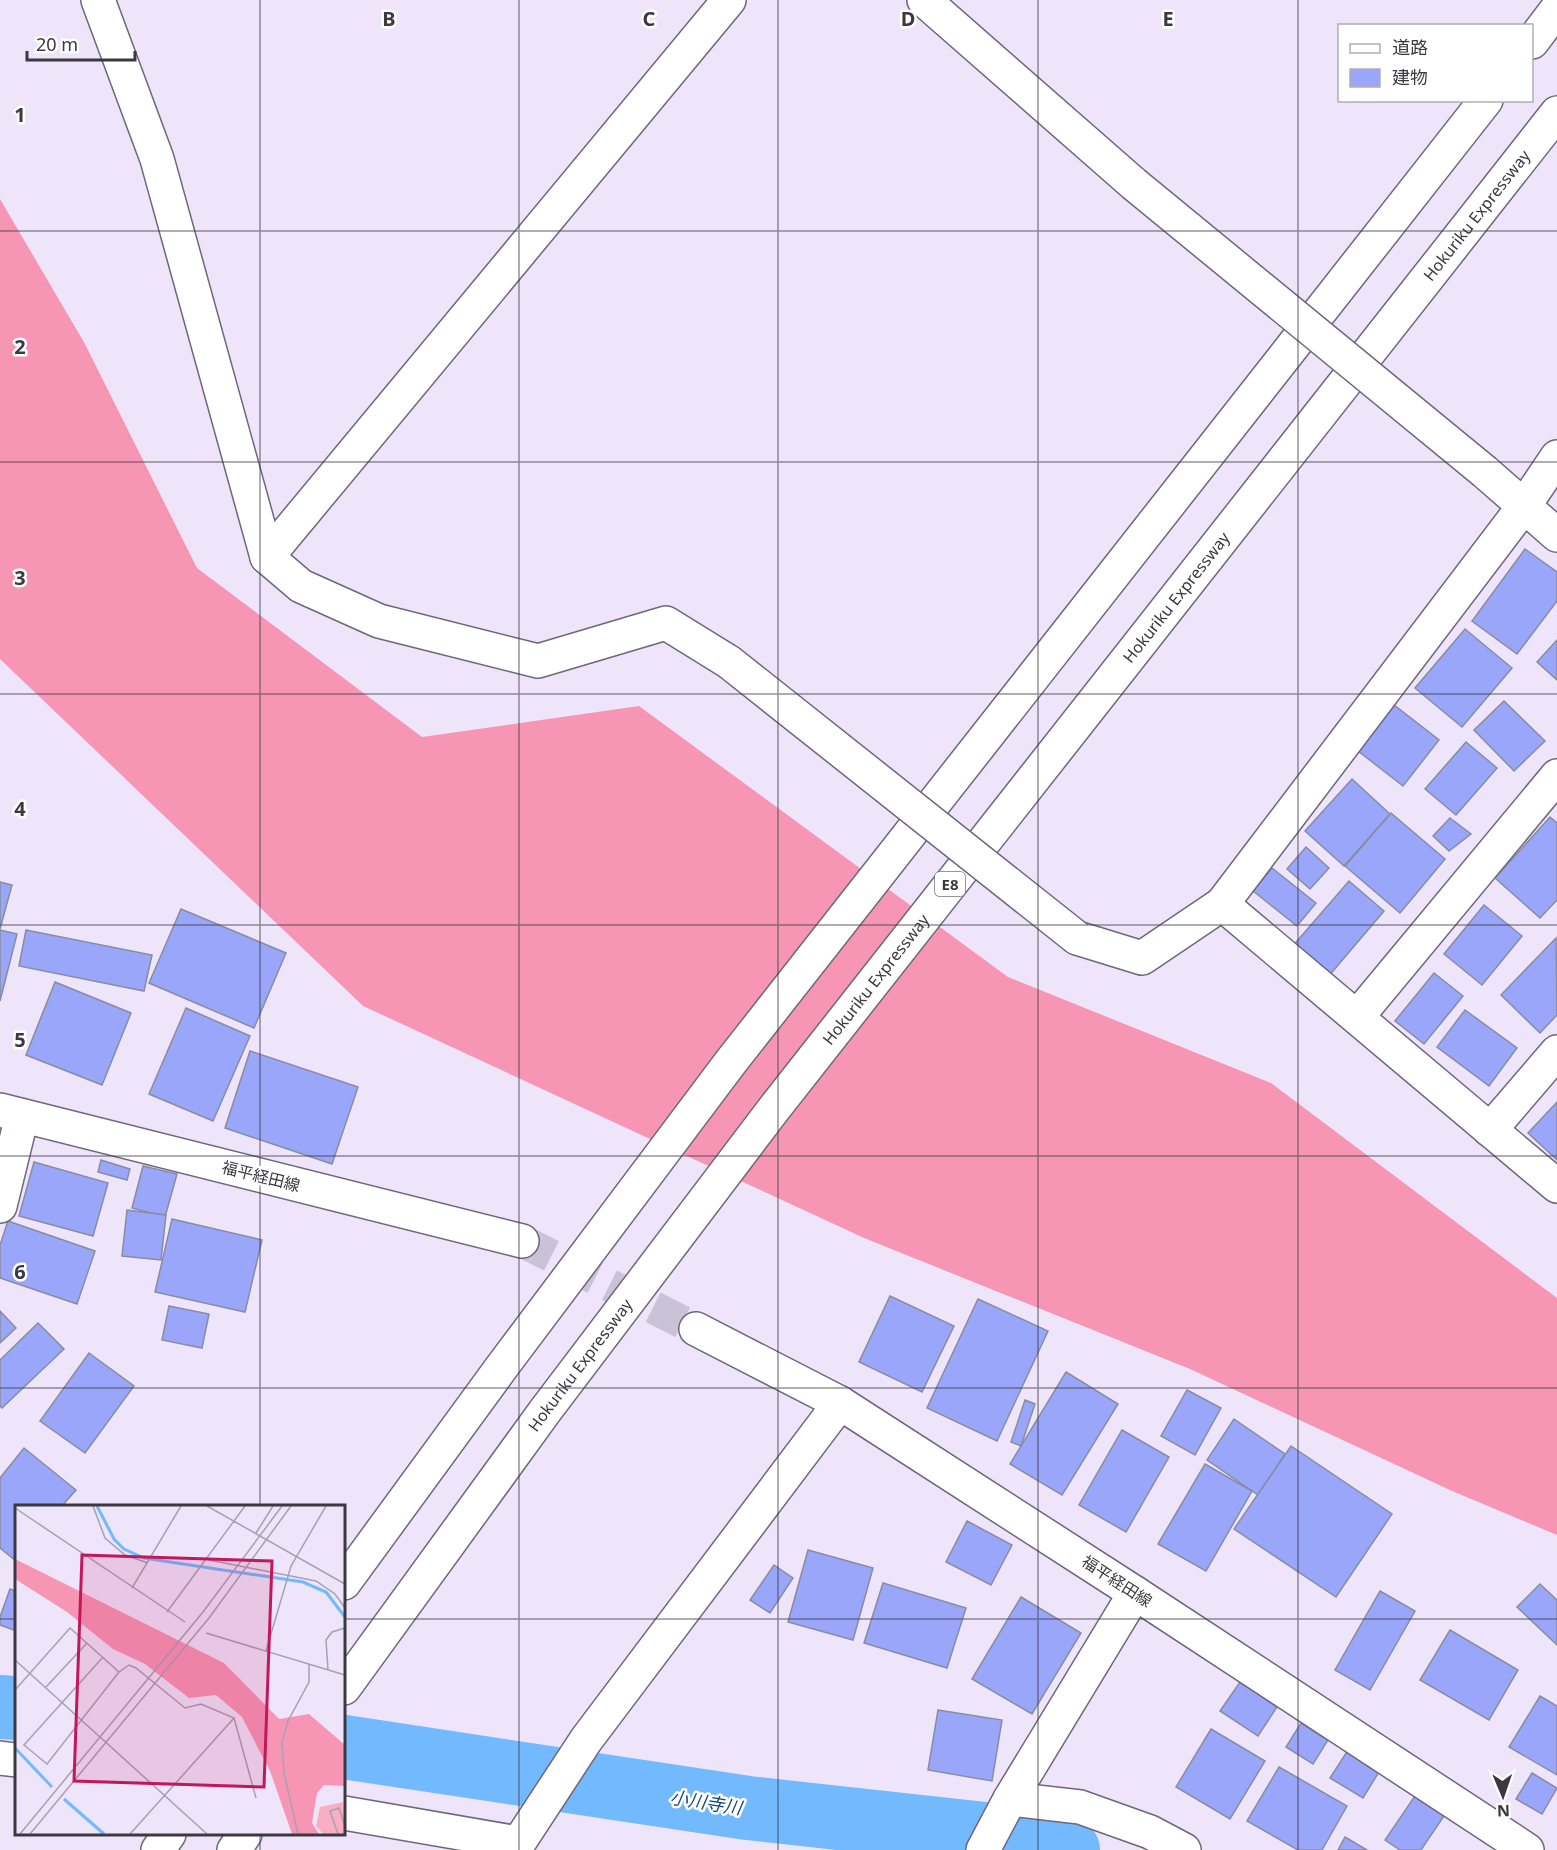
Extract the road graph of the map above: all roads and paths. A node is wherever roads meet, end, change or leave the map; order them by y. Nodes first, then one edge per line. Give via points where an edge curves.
1 (98, 0) edge
2 (729, 0) edge
3 (924, 0) edge
4 (1557, 9) edge
5 (1533, 41) edge
6 (1484, 102) edge
7 (1557, 113) edge
8 (1557, 457) edge
9 (1524, 506) junction
10 (1557, 535) edge
11 (267, 557) junction
12 (1557, 776) edge
13 (1222, 904) junction
14 (1356, 1017) junction
15 (1557, 1052) edge
16 (11, 1113) edge
17 (1490, 1130) junction
18 (1557, 1186) edge
19 (0, 1206) edge
20 (522, 1241) tunnel mouth
21 (696, 1329) tunnel mouth
22 (840, 1404) junction
23 (345, 1582) edge
24 (1135, 1593) junction
25 (351, 1678) edge
26 (0, 1758) edge
27 (15, 1760) edge
28 (1010, 1799) junction
29 (345, 1814) edge
30 (168, 1835) edge
31 (244, 1835) edge
32 (516, 1846) edge
33 (158, 1850) edge
34 (234, 1850) edge
35 (983, 1850) edge
36 (1184, 1850) edge
37 (1527, 1850) edge

1 - 11 main road via 157,159
2 - 11 main road
3 - 9 main road, bridge via 1134,183
4 - 5 main road
6 - 23 main road via 730,1063
7 - 25 main road, Hokuriku Expressway / E8 via 773,1110 545,1411
8 - 9 main road
9 - 10 main road
9 - 13 main road
11 - 13 main road, bridge via 301,586 378,621 538,661 666,623 729,662 1077,938 1142,958
12 - 14 main road
13 - 14 main road
14 - 17 main road
15 - 17 main road
16 - 19 main road
16 - 20 main road, 福平経田線
17 - 18 main road
21 - 22 main road, 福平経田線
22 - 24 main road, 福平経田線
22 - 32 main road via 586,1740
24 - 28 main road
24 - 37 main road, 福平経田線
26 - 27 main road
28 - 35 main road
28 - 36 main road via 1080,1807 1150,1832
29 - 32 main road
30 - 33 main road
31 - 34 main road

